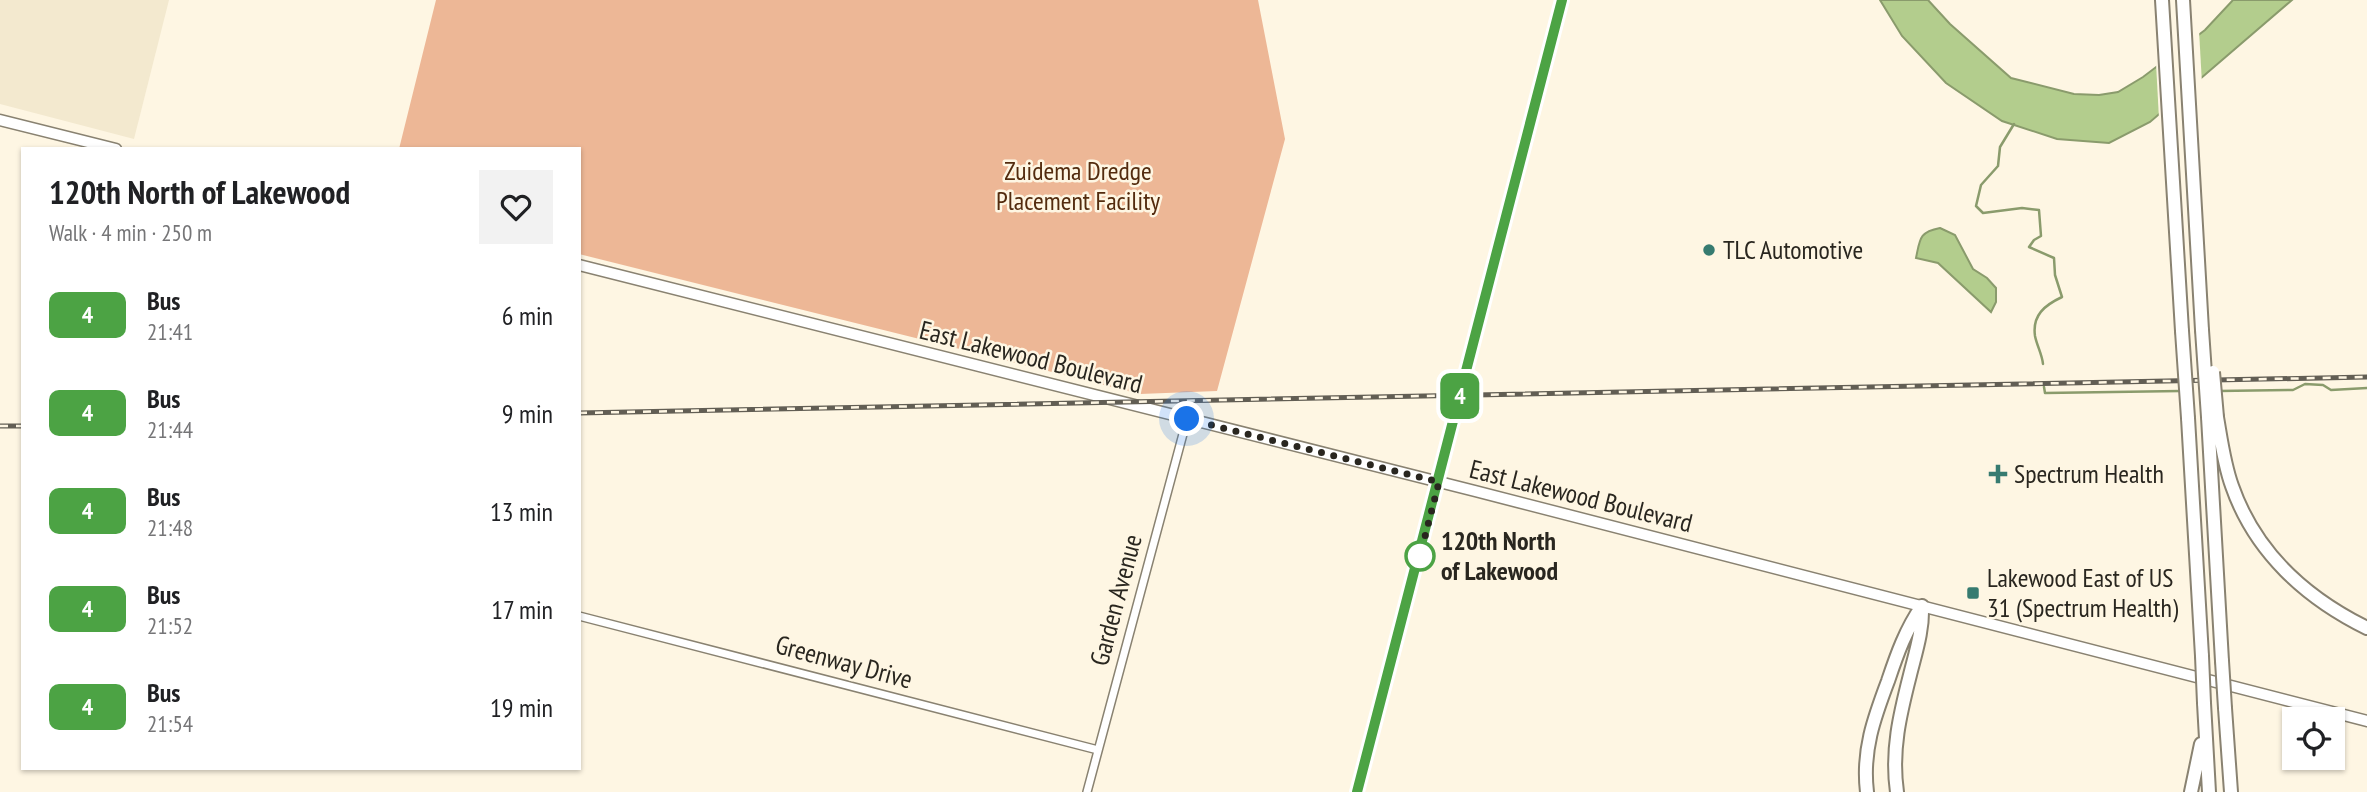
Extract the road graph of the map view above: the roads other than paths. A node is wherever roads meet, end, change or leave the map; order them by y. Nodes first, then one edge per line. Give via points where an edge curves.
1 (1562, 0) edge
2 (2162, 0) edge
3 (2183, 0) edge
4 (0, 120) edge
5 (108, 147) edge
6 (581, 266) edge
7 (2212, 417) junction
8 (1187, 419) junction
9 (1439, 482) junction
10 (1922, 606) junction
11 (581, 616) edge
12 (2367, 628) edge
13 (2205, 709) junction
14 (2367, 721) edge
15 (1097, 750) junction
16 (1087, 792) edge
17 (1357, 792) edge
18 (1867, 792) edge
19 (1898, 792) edge
20 (2191, 792) edge
21 (2209, 792) edge
22 (2231, 792) edge

1 - 9 main road
2 - 13 highway, bridge
3 - 7 highway, bridge
4 - 5 main road
6 - 8 main road, East Lakewood Boulevard
7 - 12 highway via 2232,486 2264,547 2314,597
7 - 22 highway, bridge
8 - 9 main road, East Lakewood Boulevard
8 - 15 street, Garden Avenue
9 - 10 main road, East Lakewood Boulevard
9 - 17 main road
10 - 14 main road, East Lakewood Boulevard
10 - 18 highway via 1910,623 1871,725
10 - 19 highway via 1923,626 1896,737
11 - 15 street, Greenway Drive
13 - 20 highway
13 - 21 highway
15 - 16 street, Garden Avenue

